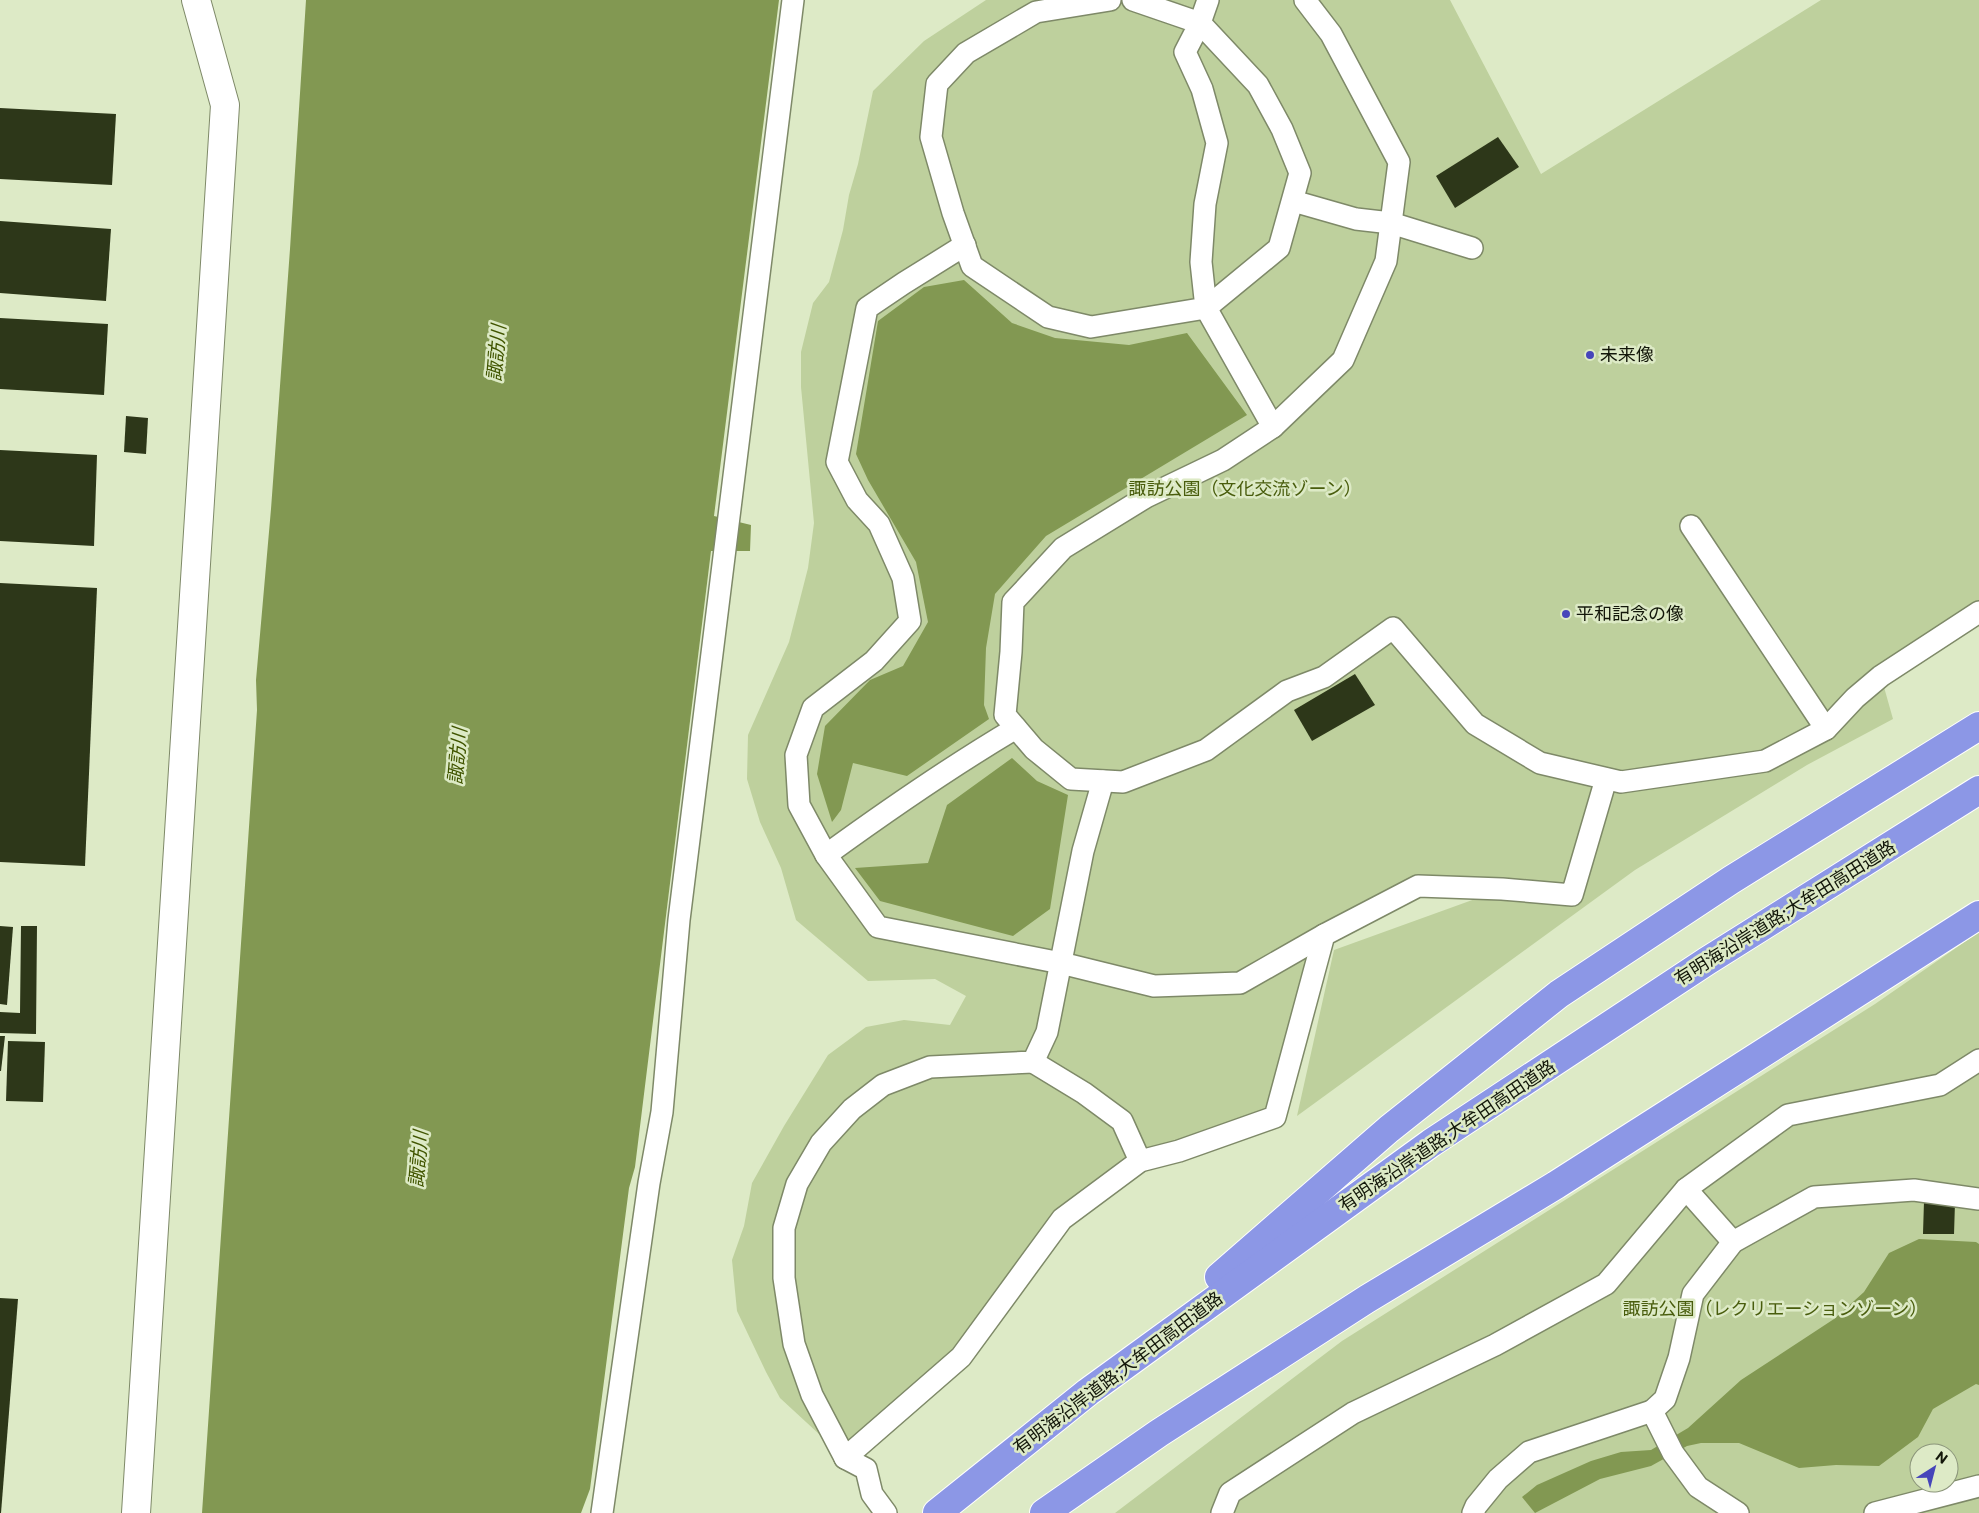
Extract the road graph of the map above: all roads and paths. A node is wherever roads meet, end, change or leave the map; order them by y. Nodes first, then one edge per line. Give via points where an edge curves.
1 (196, 0) edge
2 (793, 0) edge
3 (1110, 0) edge
4 (1133, 0) edge
5 (1208, 0) edge
6 (1305, 0) edge
7 (1200, 22) junction
8 (1292, 201) junction
9 (1391, 223) junction
10 (965, 245) junction
11 (1472, 248) dead end
12 (1206, 308) junction
13 (1273, 427) junction
14 (1691, 526) dead end
15 (1979, 612) edge
16 (1979, 726) edge
17 (1016, 728) junction
18 (1826, 728) junction
19 (1606, 779) junction
20 (1103, 781) junction
21 (1979, 790) edge
22 (826, 855) junction
23 (1979, 915) edge
24 (1324, 935) junction
25 (1061, 963) junction
26 (1979, 1060) edge
27 (1033, 1062) junction
28 (1140, 1161) junction
29 (1686, 1190) junction
30 (1979, 1199) edge
31 (1734, 1242) junction
32 (1088, 1392) junction
33 (1652, 1411) junction
34 (844, 1458) junction
35 (1979, 1486) edge
36 (136, 1513) edge
37 (602, 1513) edge
38 (886, 1513) edge
39 (936, 1513) edge
40 (1044, 1513) edge
41 (1222, 1513) edge
42 (1473, 1513) edge
43 (1738, 1513) edge
44 (1875, 1513) edge

1 - 36 street via 225,105
2 - 37 lane via 679,920 662,1112
3 - 10 lane via 1036,12 966,53 938,84 931,136
4 - 7 lane
5 - 7 lane
6 - 9 lane via 1330,34 1399,162
7 - 8 lane via 1258,85 1282,129 1300,172
7 - 12 lane via 1185,52 1202,88 1217,143 1205,204 1202,262
8 - 9 lane via 1356,219
8 - 12 lane via 1279,248
9 - 11 lane
9 - 13 lane via 1386,261 1343,360
10 - 12 lane via 972,266 1048,317 1091,327
10 - 22 lane via 867,308 837,462 858,500 879,524 903,578 910,621 874,661 812,708 796,755 799,805
12 - 13 lane
13 - 17 lane via 1223,460 1146,497 1062,548 1013,602 1005,715
14 - 18 lane
15 - 18 lane via 1881,676
16 - 32 highway via 1731,880 1559,994 1389,1129
17 - 20 lane via 1034,749 1071,779
17 - 22 lane via 968,756
18 - 19 lane via 1765,761 1622,782
19 - 20 lane via 1540,763 1475,724 1393,628 1324,677 1287,691 1206,750 1123,782
19 - 24 lane via 1572,896 1418,886
20 - 25 lane via 1083,851
21 - 32 highway, 有明海沿岸道路;大牟田高田道路 via 1707,961 1431,1143
22 - 25 lane via 878,927
23 - 40 highway via 1556,1185 1366,1299 1159,1433
24 - 25 lane via 1240,983 1154,986
24 - 28 lane via 1275,1117 1180,1151
25 - 27 lane via 1046,1032
26 - 29 lane via 1940,1085 1788,1115
27 - 28 lane via 1122,1121
27 - 34 lane via 930,1067 883,1085 852,1109 821,1143 797,1184 784,1228 784,1278 794,1344 812,1396
28 - 34 lane via 1062,1219 961,1357
29 - 31 lane
29 - 41 lane via 1606,1284 1495,1345 1353,1413 1230,1493
30 - 31 lane via 1914,1190 1814,1197
31 - 33 lane via 1693,1294 1679,1358 1665,1399
32 - 39 highway, 有明海沿岸道路;大牟田高田道路
33 - 42 lane via 1529,1452 1498,1479
33 - 43 lane via 1673,1453 1698,1487
34 - 38 lane via 866,1469 872,1494
35 - 44 lane

